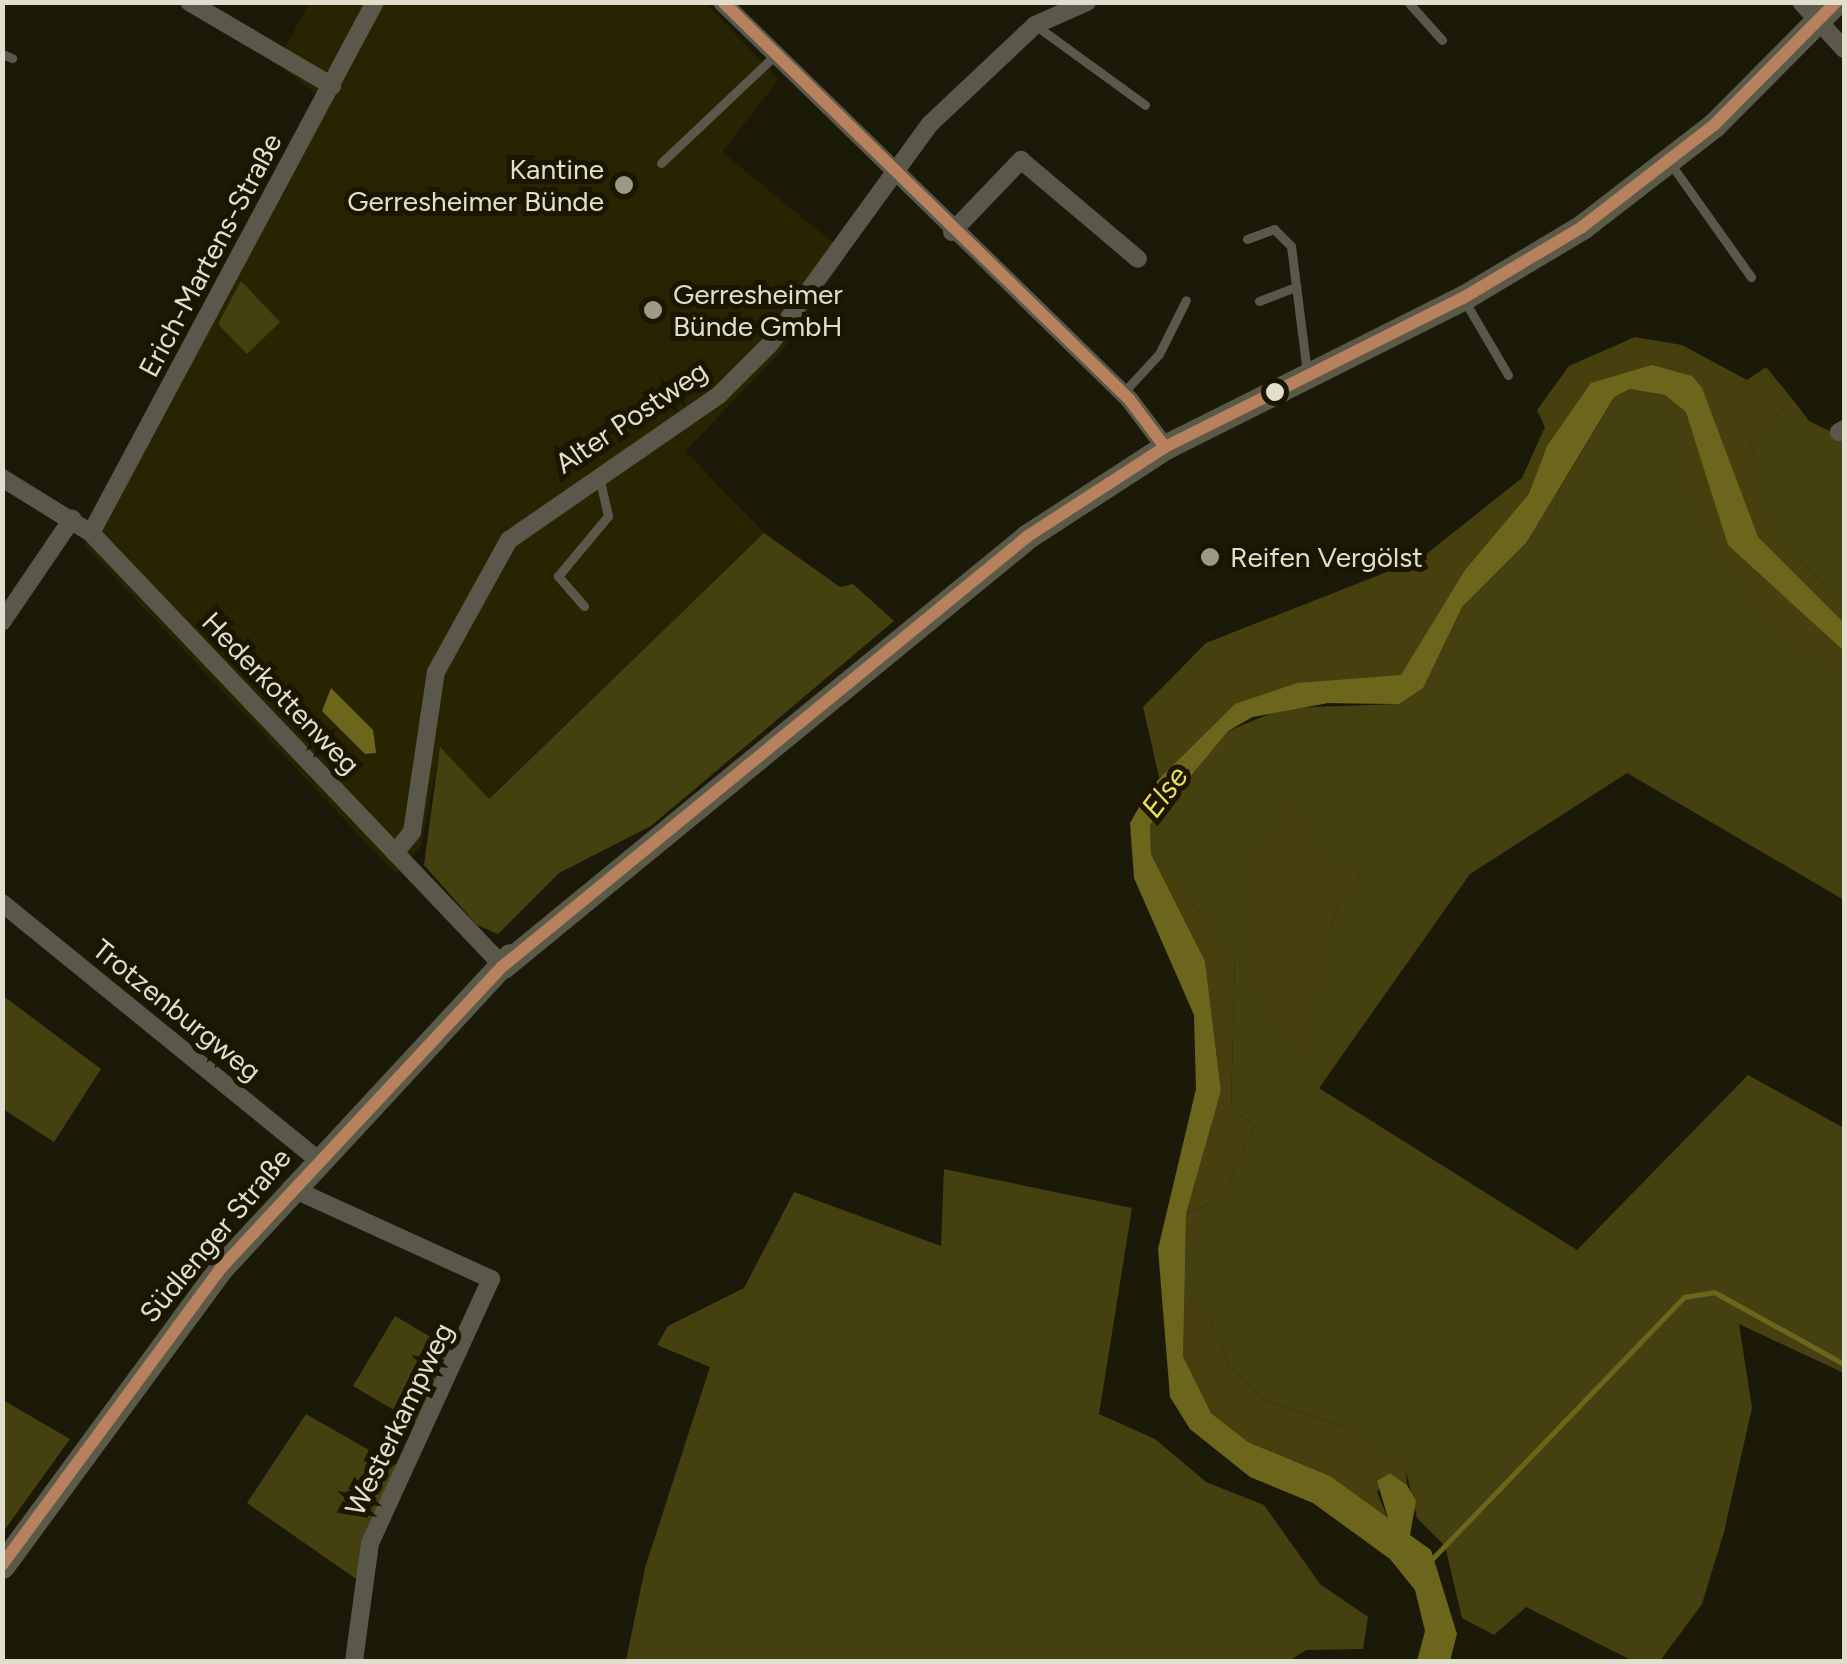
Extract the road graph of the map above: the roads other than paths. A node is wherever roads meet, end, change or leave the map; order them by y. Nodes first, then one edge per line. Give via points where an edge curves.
1 (190, 2) edge
2 (375, 2) edge
3 (722, 2) edge
4 (1087, 2) edge
5 (1408, 2) edge
6 (1801, 2) edge
7 (1836, 2) edge
8 (1818, 24) junction
9 (1036, 26) junction
10 (1442, 40) dead end
11 (1844, 49) edge
12 (774, 56) junction
13 (332, 86) junction
14 (1145, 105) dead end
15 (661, 162) dead end
16 (1670, 163) junction
17 (889, 174) junction
18 (952, 232) junction
19 (1247, 239) dead end
20 (1138, 259) dead end
21 (1751, 277) dead end
22 (1296, 287) junction
23 (1463, 298) junction
24 (1186, 300) dead end
25 (1259, 301) dead end
26 (1508, 375) dead end
27 (1307, 376) junction
28 (1123, 394) junction
29 (1165, 447) junction
30 (598, 473) junction
31 (2, 478) edge
32 (72, 518) junction
33 (90, 533) junction
34 (584, 606) dead end
35 (2, 622) edge
36 (395, 853) junction
37 (2, 903) edge
38 (503, 966) junction
39 (318, 1160) junction
40 (292, 1188) junction
41 (2, 1566) edge
42 (354, 1662) edge

1 - 13 street
2 - 13 street, Erich-Martens-Straße
3 - 12 street
4 - 9 street, Alter Postweg
5 - 10 lane
6 - 8 street
7 - 8 main road, Südlenger Straße
8 - 11 street
8 - 16 main road, Südlenger Straße
9 - 14 lane
9 - 17 street, Alter Postweg
12 - 15 lane
12 - 17 street
13 - 33 street, Erich-Martens-Straße
16 - 21 lane
16 - 23 main road, Südlenger Straße
17 - 18 street
17 - 30 street, Alter Postweg via 770,344 719,396
18 - 20 street via 1022,160
18 - 28 street
19 - 22 lane via 1280,232
22 - 25 lane
22 - 27 lane
23 - 26 lane
23 - 27 main road, Südlenger Straße
24 - 28 lane via 1158,354
27 - 29 main road, Südlenger Straße
28 - 29 street
29 - 38 main road, Südlenger Straße via 940,602
30 - 34 lane via 608,516 558,576
30 - 36 street, Alter Postweg via 509,540 455,627 426,718 412,832
31 - 32 street, Hederkottenweg
32 - 33 street, Hederkottenweg
32 - 35 street
33 - 36 street, Hederkottenweg
36 - 38 street, Hederkottenweg
37 - 39 street, Trotzenburgweg
38 - 39 main road, Südlenger Straße
39 - 40 main road, Südlenger Straße
40 - 41 main road, Südlenger Straße via 221,1268
40 - 42 street, Westerkampweg via 480,1266 490,1294 370,1544

